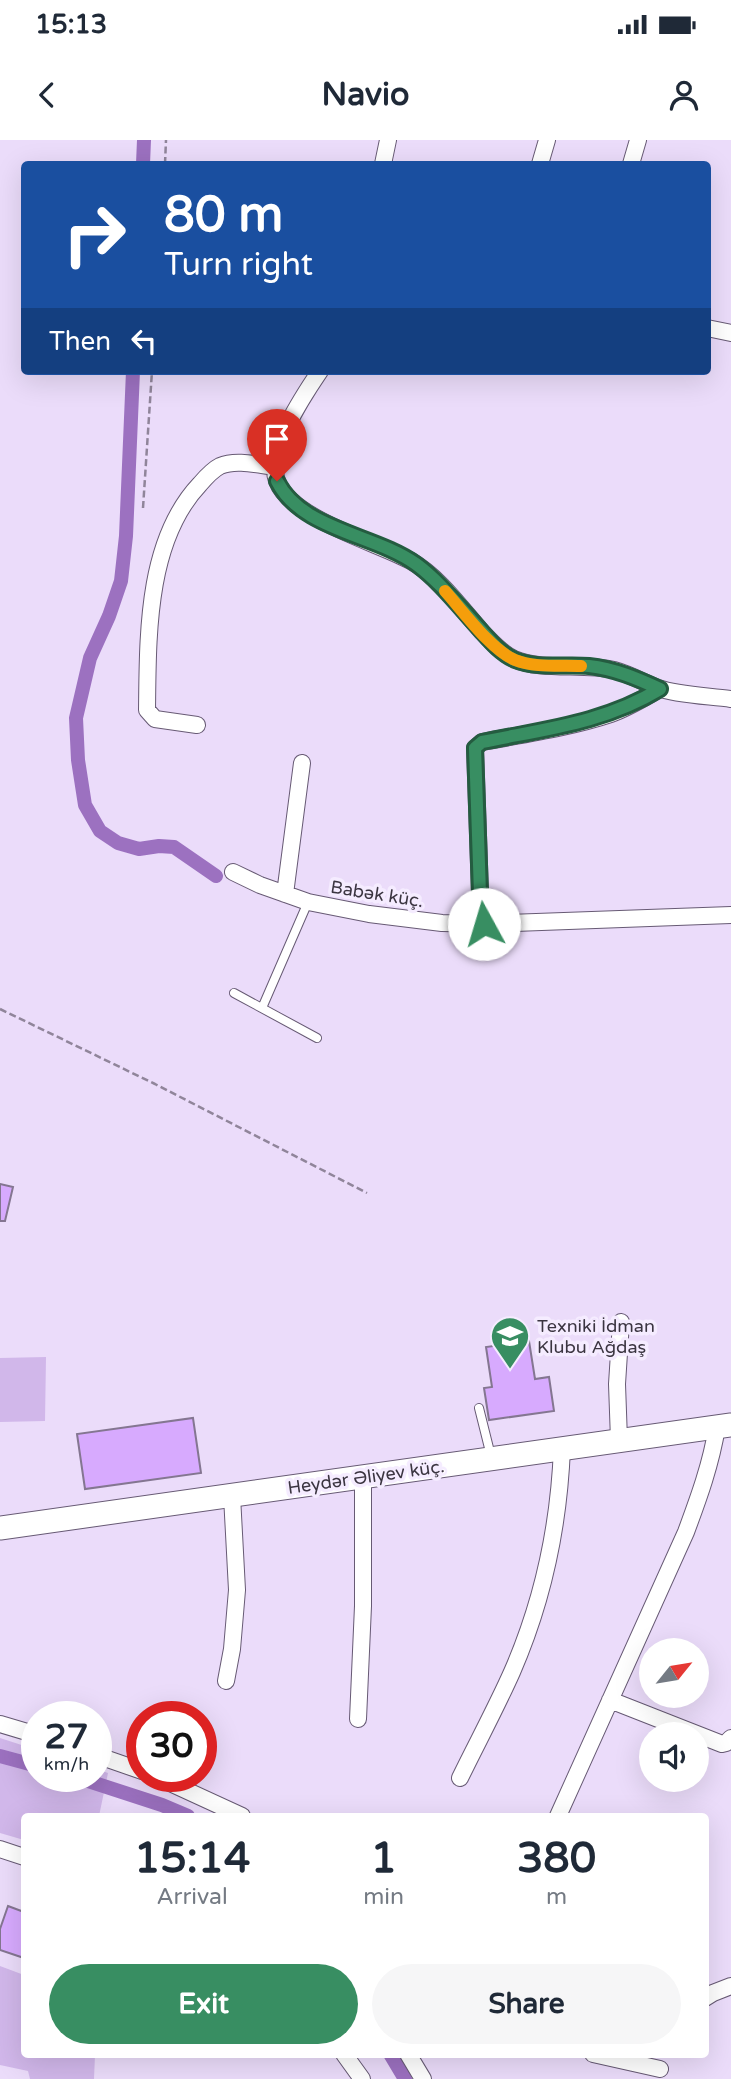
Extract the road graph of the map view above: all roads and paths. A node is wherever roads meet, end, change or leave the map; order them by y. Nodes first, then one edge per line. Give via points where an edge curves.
1 (166, 140) edge
2 (388, 140) edge
3 (547, 140) edge
4 (638, 140) edge
5 (165, 161) edge
6 (384, 161) edge
7 (541, 161) edge
8 (632, 161) edge
9 (711, 329) edge
10 (731, 333) edge
11 (152, 375) edge
12 (318, 375) edge
13 (274, 467) junction
14 (143, 508) dead end
15 (660, 689) junction
16 (731, 699) edge
17 (197, 725) dead end
18 (302, 763) dead end
19 (233, 872) dead end
20 (285, 894) junction
21 (308, 902) junction
22 (731, 915) edge
23 (484, 924) junction
24 (234, 993) dead end
25 (0, 1009) edge
26 (262, 1009) junction
27 (317, 1038) dead end
28 (367, 1193) dead end
29 (621, 1322) dead end
30 (480, 1408) dead end
31 (724, 1426) edge
32 (619, 1440) junction
33 (562, 1448) junction
34 (491, 1459) junction
35 (363, 1478) junction
36 (232, 1496) junction
37 (0, 1528) edge
38 (226, 1681) dead end
39 (610, 1700) junction
40 (358, 1719) dead end
41 (0, 1724) edge
42 (21, 1730) edge
43 (731, 1738) edge
44 (460, 1778) dead end
45 (190, 1792) edge
46 (235, 1813) edge
47 (559, 1813) edge
48 (0, 1849) edge
49 (21, 1856) edge
50 (731, 1986) edge
51 (709, 1996) edge
52 (347, 2058) edge
53 (410, 2058) edge
54 (614, 2058) edge
55 (661, 2067) edge
56 (362, 2079) edge
57 (423, 2079) edge

1 - 5 path
2 - 6 street
3 - 7 street
4 - 8 street
9 - 10 street
11 - 14 path
12 - 13 street via 292,416
13 - 15 street via 283,493 293,504 414,563 496,647 515,660 614,670
13 - 17 street via 239,463 209,474 187,498 161,553 153,586 147,710 155,719
15 - 16 street
15 - 23 street via 612,713 482,742 475,748
18 - 20 street
19 - 20 street, Babək küç.
20 - 21 street, Babək küç.
21 - 23 street, Babək küç. via 369,914
21 - 26 lane
22 - 23 street, Babək küç.
24 - 26 lane
25 - 28 path
26 - 27 lane
29 - 32 street
30 - 34 lane
31 - 32 main road, Heydər Əliyev küç.
31 - 39 street via 686,1532
32 - 33 main road, Heydər Əliyev küç.
33 - 34 main road, Heydər Əliyev küç.
33 - 44 street via 556,1521 537,1604 512,1671
34 - 35 main road, Heydər Əliyev küç.
35 - 36 main road, Heydər Əliyev küç.
35 - 40 street
36 - 37 main road, Heydər Əliyev küç.
36 - 38 street via 237,1590
39 - 43 street via 722,1744
39 - 47 street
41 - 42 street
45 - 46 street
48 - 49 street
50 - 51 street
52 - 56 street
53 - 57 street
54 - 55 street

